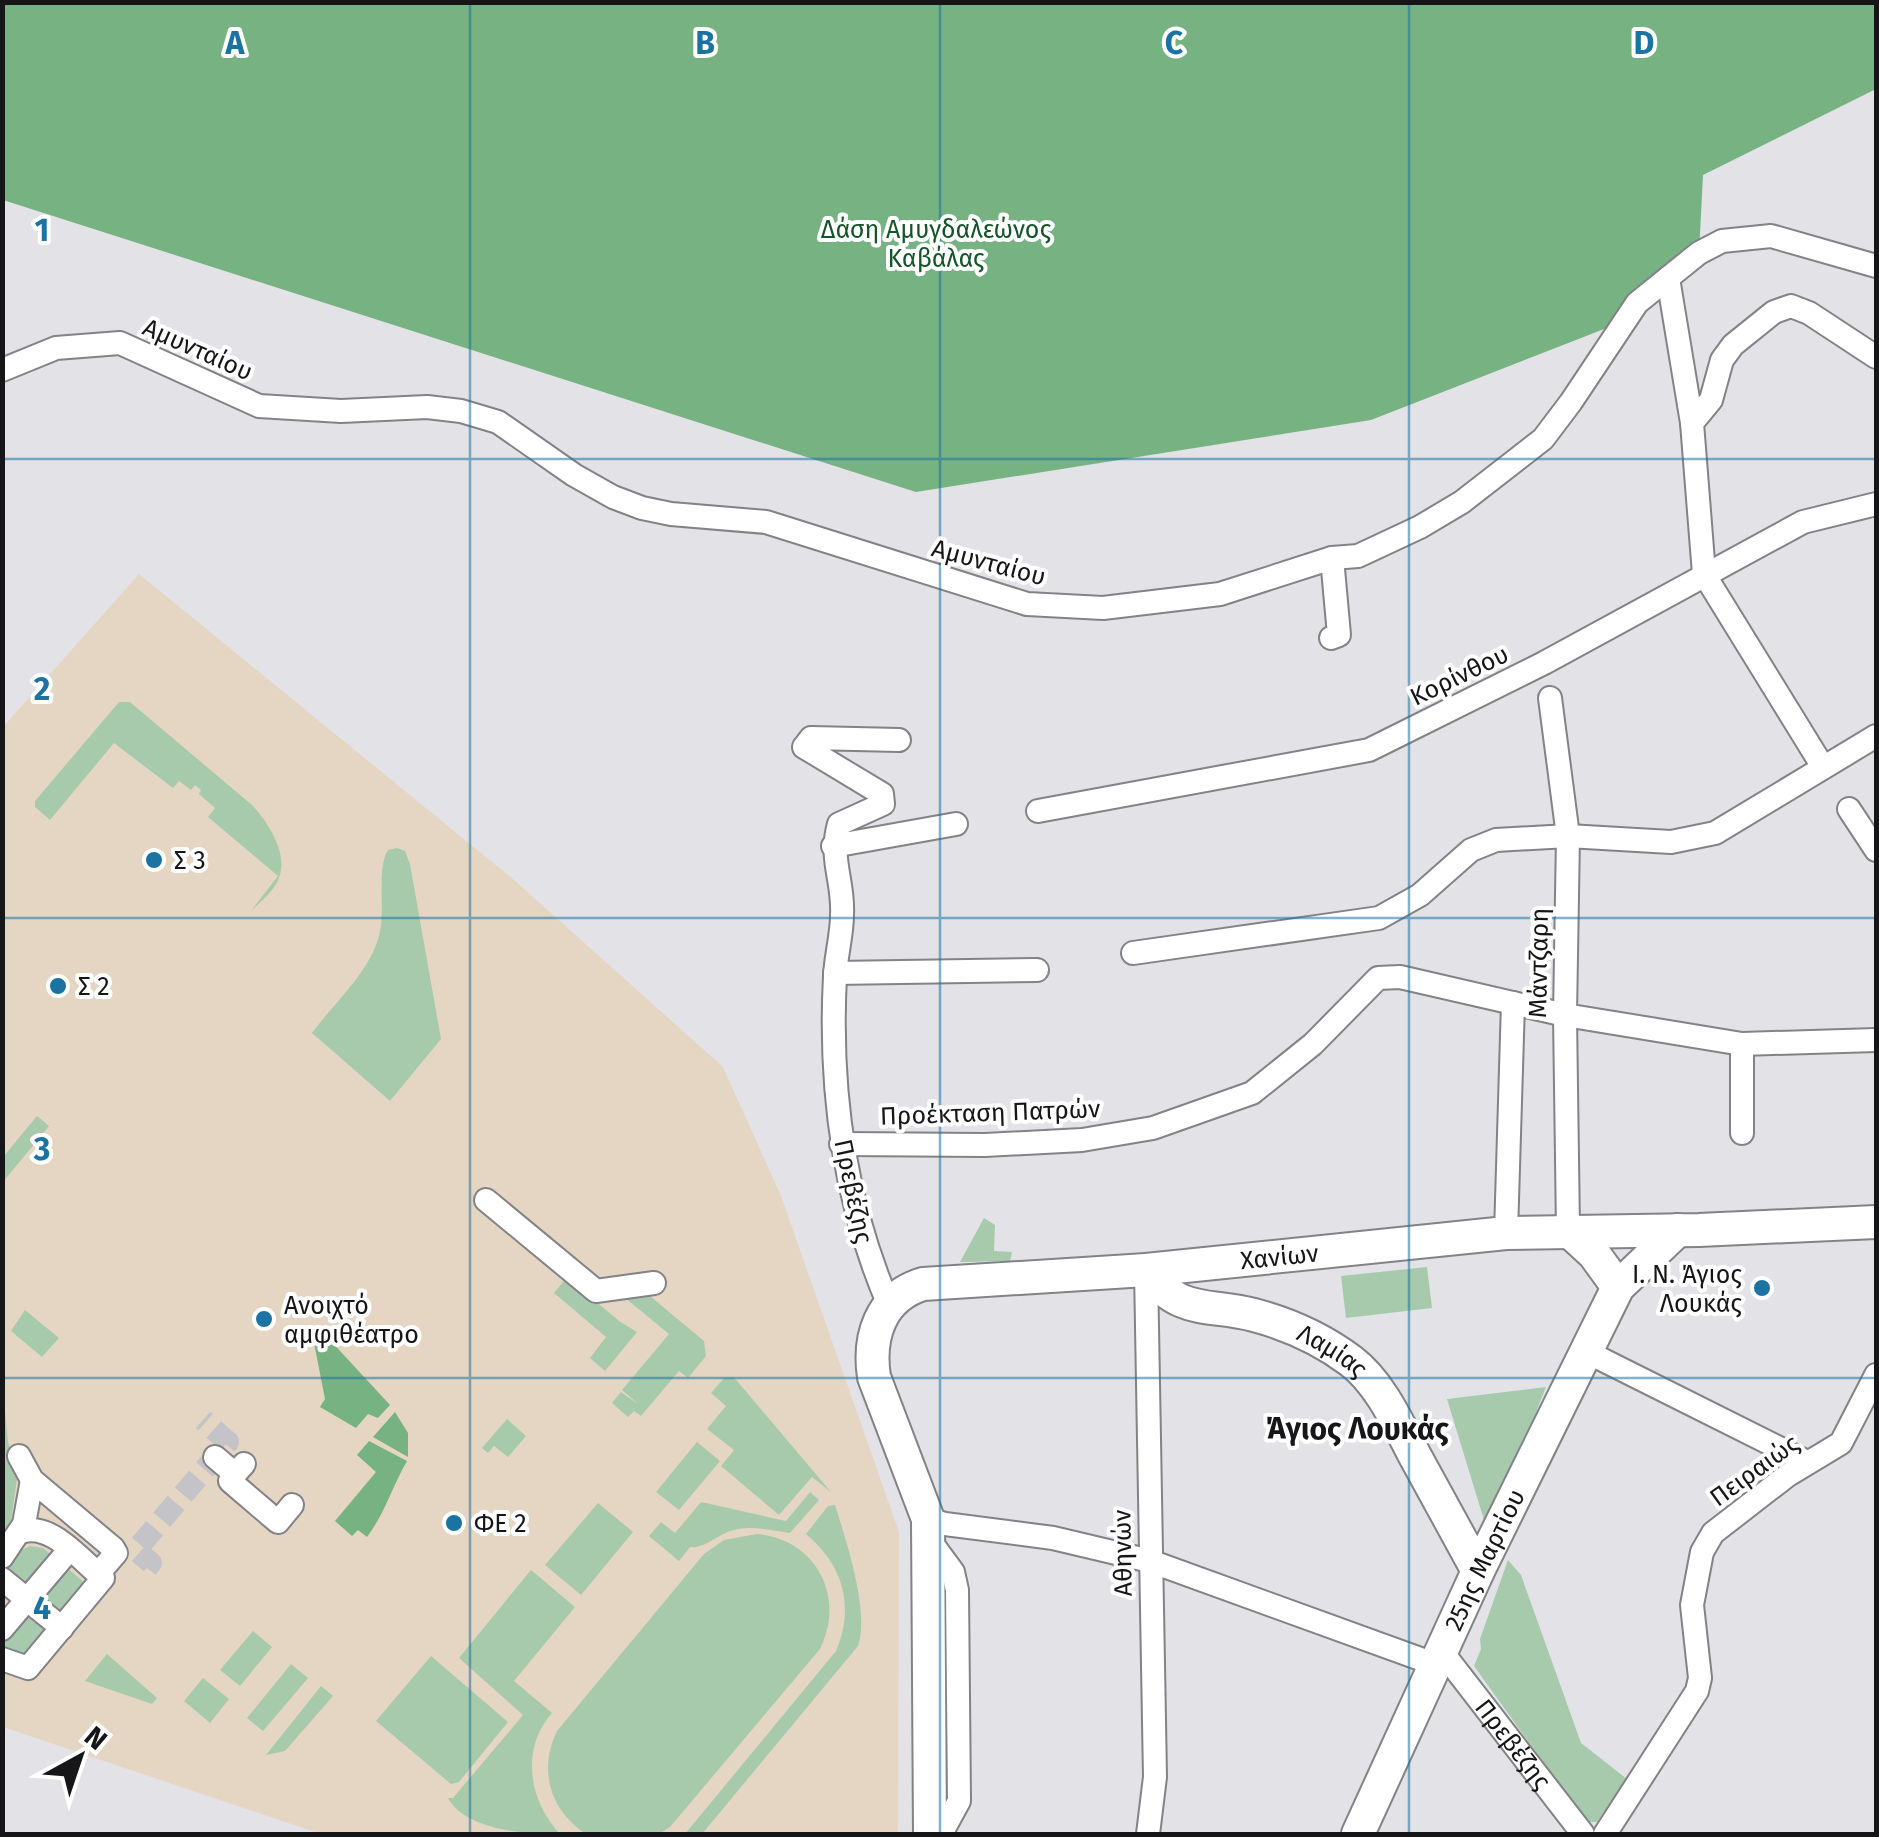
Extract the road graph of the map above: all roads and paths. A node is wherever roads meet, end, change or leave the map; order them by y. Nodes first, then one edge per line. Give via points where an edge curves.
1 (1876, 266) edge
2 (1668, 278) junction
3 (1876, 358) edge
4 (2, 370) edge
5 (1692, 423) junction
6 (1876, 504) edge
7 (1332, 558) junction
8 (1704, 574) junction
9 (1331, 638) dead end
10 (1550, 698) dead end
11 (1876, 736) edge
12 (899, 740) dead end
13 (1823, 767) junction
14 (1849, 809) dead end
15 (1038, 811) dead end
16 (956, 824) dead end
17 (1568, 836) junction
18 (833, 846) junction
19 (1876, 850) edge
20 (1133, 953) dead end
21 (1037, 970) dead end
22 (835, 973) junction
23 (1513, 1003) junction
24 (1564, 1016) junction
25 (1876, 1040) edge
26 (1742, 1044) junction
27 (1876, 1060) edge
28 (1742, 1132) dead end
29 (841, 1144) junction
30 (486, 1200) dead end
31 (1876, 1222) edge
32 (1568, 1230) junction
33 (1678, 1230) junction
34 (1506, 1232) junction
35 (1146, 1270) junction
36 (654, 1283) dead end
37 (1618, 1287) junction
38 (889, 1305) junction
39 (1586, 1351) junction
40 (1876, 1375) edge
41 (19, 1456) dead end
42 (215, 1458) dead end
43 (1807, 1462) junction
44 (32, 1480) junction
45 (292, 1504) dead end
46 (67, 1510) junction
47 (928, 1528) junction
48 (21, 1532) junction
49 (47, 1533) junction
50 (70, 1550) junction
51 (2, 1557) edge
52 (1150, 1561) junction
53 (1478, 1571) junction
54 (98, 1574) junction
55 (2, 1579) edge
56 (28, 1600) junction
57 (62, 1628) junction
58 (2, 1629) edge
59 (1440, 1659) junction
60 (2, 1660) edge
61 (930, 1834) edge
62 (942, 1834) edge
63 (1148, 1834) edge
64 (1358, 1834) edge
65 (1583, 1834) edge
66 (1604, 1834) edge

1 - 2 street, Αμυνταίου via 1771,236 1748,236 1699,252
2 - 5 street
2 - 7 street, Αμυνταίου via 1636,303 1543,438 1420,527 1358,556
3 - 5 street via 1809,313 1791,306 1774,312 1732,345 1711,400
4 - 7 street, Αμυνταίου via 56,348 120,343 259,406 460,411 498,422 612,498 671,514 766,522 1027,604 1102,608 1220,594
5 - 8 street
6 - 8 street, Κορίνθου via 1802,522
7 - 9 street via 1338,635
8 - 13 street
8 - 15 street, Κορίνθου via 1369,750
10 - 17 street, Μάντζαρη
11 - 13 street
12 - 18 street via 805,743 808,751 882,794 883,804 839,824
13 - 17 street via 1715,833 1671,842
14 - 19 street
16 - 18 street
17 - 20 street via 1496,840 1471,850 1420,896 1379,918
17 - 24 street, Μάντζαρη
18 - 22 street, Πρεβέζης via 843,912
21 - 22 street
22 - 29 street, Πρεβέζης
23 - 24 street, Προέκταση Πατρών
23 - 29 street, Προέκταση Πατρών via 1378,978 1252,1093 1153,1128 985,1145
23 - 34 street
24 - 26 street, Προέκταση Πατρών
24 - 32 street, Μάντζαρη
25 - 26 street, Προέκταση Πατρών
25 - 27 street
26 - 28 street
29 - 38 street, Πρεβέζης via 868,1256
30 - 36 street via 596,1291
31 - 33 street
32 - 33 street, Χανίων
32 - 34 street, Χανίων
32 - 37 street
33 - 37 street, 25ης Μαρτίου
34 - 35 street, Χανίων
35 - 38 street, Χανίων via 923,1284
35 - 52 street, Αθηνών
35 - 53 street, Λαμίας via 1180,1302 1281,1324 1353,1363 1390,1408
37 - 39 street, 25ης Μαρτίου
38 - 47 street via 873,1336 874,1377
39 - 43 street
39 - 53 street, 25ης Μαρτίου
40 - 43 street, Πειραιώς via 1841,1443
41 - 44 street
42 - 45 street via 239,1469 230,1480 278,1522
43 - 66 street, Πειραιώς via 1713,1534 1702,1552 1692,1605 1698,1691
44 - 46 street
44 - 48 street
46 - 49 street
46 - 54 street via 116,1553
47 - 52 street via 946,1524 1053,1538
47 - 61 street
47 - 62 street via 957,1590 959,1801
48 - 49 street
48 - 51 street
49 - 50 street
50 - 54 street
50 - 56 street
52 - 59 street
52 - 63 street, Αθηνών via 1155,1778
53 - 59 street, 25ης Μαρτίου
54 - 57 street via 103,1578
55 - 56 street
56 - 57 street
56 - 58 street
57 - 60 street via 28,1668
59 - 64 street, 25ης Μαρτίου
59 - 65 street, Πρεβέζης

